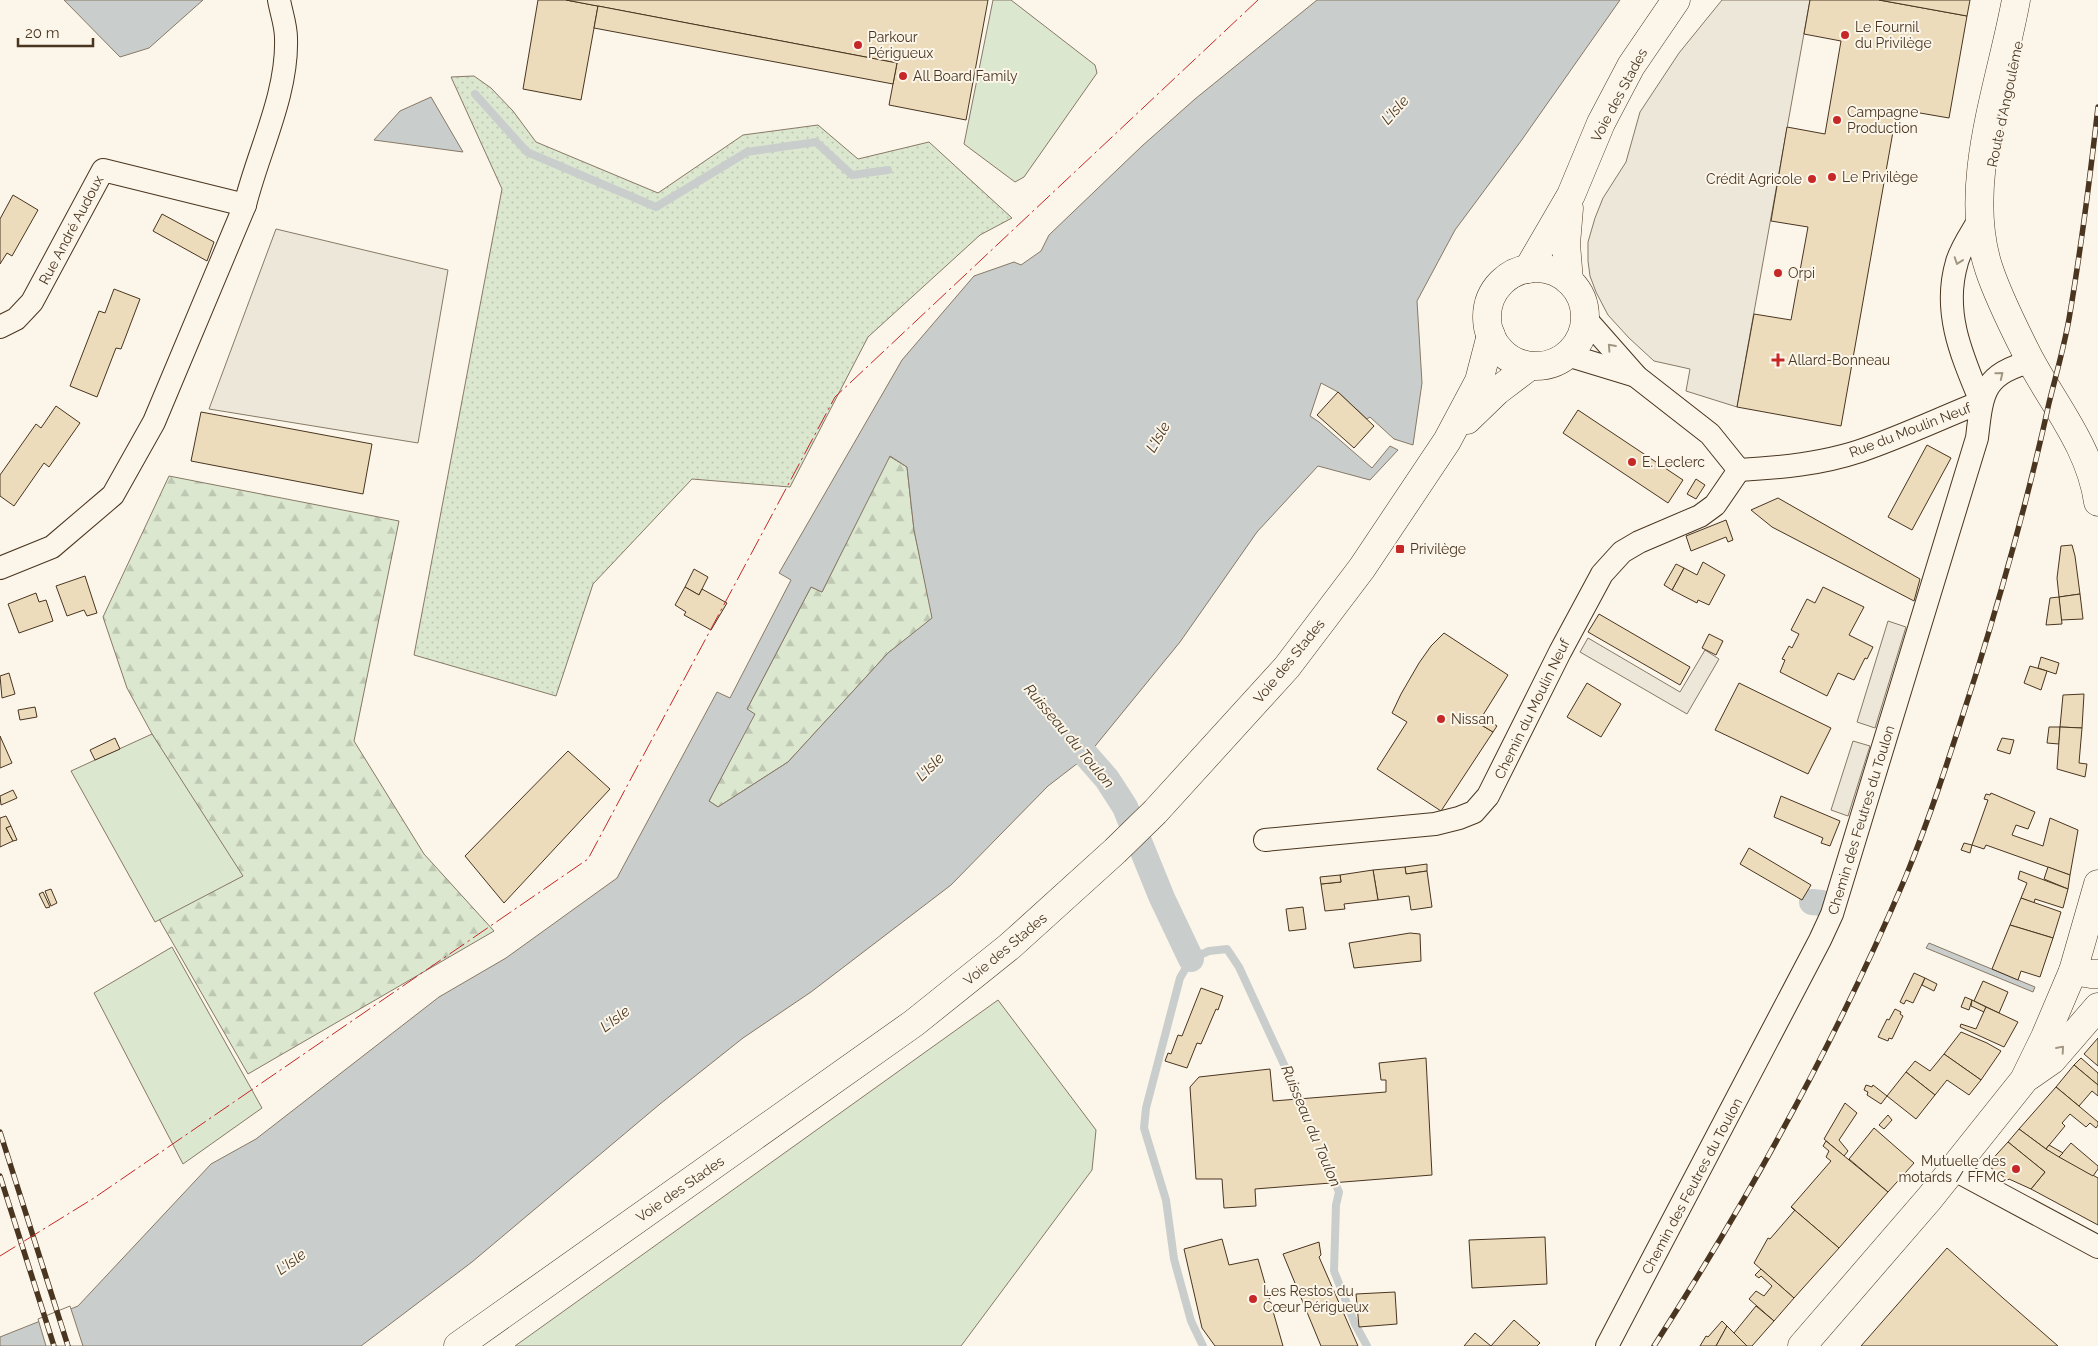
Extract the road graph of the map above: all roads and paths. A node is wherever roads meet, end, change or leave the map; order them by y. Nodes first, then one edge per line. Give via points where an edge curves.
1 (279, 0) edge
2 (1676, 0) edge
3 (2016, 0) edge
4 (2027, 0) edge
5 (1571, 194) junction
6 (245, 205) junction
7 (1980, 218) junction
8 (1528, 269) junction
9 (1569, 281) junction
10 (2007, 309) junction
11 (1585, 318) junction
12 (0, 327) edge
13 (1491, 335) junction
14 (1567, 355) junction
15 (2031, 362) junction
16 (1530, 366) junction
17 (1637, 377) junction
18 (1981, 402) junction
19 (1447, 441) junction
20 (1740, 470) junction
21 (2098, 502) edge
22 (0, 568) edge
23 (1265, 840) dead end
24 (2098, 884) edge
25 (2085, 972) edge
26 (2098, 1007) edge
27 (2024, 1080) junction
28 (1953, 1169) junction
29 (2098, 1247) edge
30 (458, 1346) edge
31 (1607, 1346) edge
32 (1802, 1346) edge

1 - 6 street via 286,37 284,65 271,126
2 - 5 main road, Voie des Stades via 1631,66
3 - 7 main road, Route d'Angoulême via 1986,137 1980,183
4 - 10 main road, Route d'Angoulême via 1994,139 1988,183 1987,216 1994,268
5 - 8 main road, Voie des Stades
5 - 9 main road, Voie des Stades via 1566,244
6 - 12 street, Rue André Audoux via 103,170 32,302 16,319
6 - 22 street via 154,422 113,495 52,548
7 - 10 main road, Route d'Angoulême via 1989,269
7 -> 18 street via 1957,260 1950,295 1959,349
8 - 9 main road via 1543,269
8 - 13 main road via 1508,277 1493,293 1487,321
9 - 11 main road via 1578,292
10 - 15 main road
11 - 14 main road via 1577,345
17 -> 11 street
13 - 16 main road via 1506,356
13 - 19 main road, Voie des Stades via 1478,381
14 - 16 main road via 1550,364
14 - 17 street
18 -> 15 street via 2001,373 2012,366
15 - 21 main road via 2076,438
16 - 19 main road, Voie des Stades via 1497,391
17 - 20 street via 1710,434
18 - 20 street, Rue du Moulin Neuf via 1860,451 1786,468
18 - 31 street, Chemin des Feutres du Toulon via 1977,438 1832,914
19 - 30 main road, Voie des Stades via 1362,568 1287,667 1155,812 1115,851 1010,946 914,1023
20 - 23 street, Chemin du Moulin Neuf via 1715,505 1700,516 1622,552 1602,574 1488,796 1474,812 1435,824
24 - 25 main road
25 - 27 main road via 2045,1037
27 -> 26 main road via 2052,1060
27 - 28 main road
28 - 29 street
28 - 32 main road

